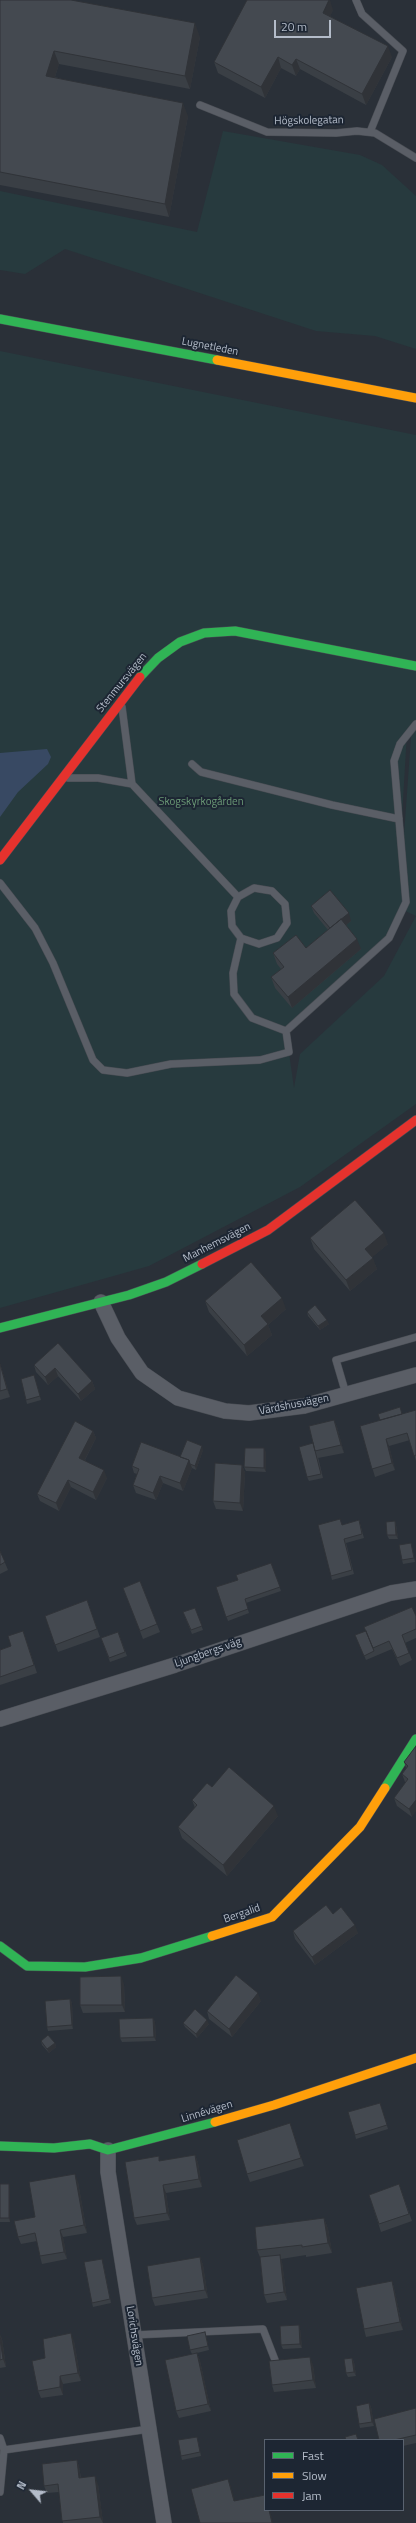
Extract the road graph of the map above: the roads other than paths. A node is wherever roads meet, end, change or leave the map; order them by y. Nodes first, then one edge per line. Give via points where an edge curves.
1 (356, 0) edge
2 (200, 106) dead end
3 (370, 132) junction
4 (416, 158) edge
5 (0, 319) edge
6 (416, 398) edge
7 (416, 666) edge
8 (122, 702) junction
9 (416, 724) edge
10 (192, 764) dead end
11 (63, 778) junction
12 (132, 784) junction
13 (399, 819) junction
14 (0, 860) edge
15 (0, 883) edge
16 (238, 897) junction
17 (241, 938) junction
18 (286, 1031) junction
19 (416, 1120) edge
20 (101, 1302) junction
21 (0, 1328) edge
22 (416, 1337) edge
23 (416, 1375) edge
24 (346, 1394) junction
25 (416, 1589) edge
26 (0, 1719) edge
27 (416, 1739) edge
28 (0, 1946) edge
29 (416, 2058) edge
30 (0, 2146) edge
31 (108, 2150) junction
32 (134, 2336) junction
33 (275, 2360) edge
34 (149, 2429) junction
35 (0, 2438) edge
36 (4, 2450) junction
37 (0, 2492) edge
38 (164, 2523) edge

1 - 3 lane via 362,14 403,51
2 - 3 lane, Högskolegatan via 267,132
3 - 4 lane, Högskolegatan
5 - 6 main road, Lugnetleden
7 - 8 main road, Stenmursvägen via 235,631 204,633 180,642 158,658 142,674
8 - 11 main road, Stenmursvägen
8 - 12 lane
9 - 13 lane via 400,744 394,761
10 - 13 lane via 201,772
11 - 12 lane via 98,778
11 - 14 main road, Stenmursvägen
12 - 16 lane
13 - 18 lane via 406,902 389,938
15 - 18 lane via 35,928 53,963 93,1060 103,1070 127,1073 171,1064 260,1060 288,1052
16 - 17 lane via 231,911 232,926
16 - 17 lane via 254,888 272,891 285,904 287,923 277,938 259,944
17 - 18 lane via 233,973 234,994 252,1018
19 - 20 main road, Manhemsvägen via 268,1230 166,1282
20 - 21 main road, Manhemsvägen
20 - 24 street, Värdshusvägen via 134,1365 169,1393 183,1400 225,1412 249,1413 304,1406
22 - 24 lane via 336,1360
23 - 24 street, Värdshusvägen
25 - 26 street, Ljungbergs väg via 391,1593 175,1665
27 - 28 main road, Bergalid via 360,1827 272,1917 147,1957 85,1967 27,1966
29 - 31 main road, Linnévägen via 274,2105 176,2134
30 - 31 main road via 54,2148 90,2144
31 - 32 street, Lorichsvägen via 108,2172
32 - 33 lane via 263,2329
32 - 34 street, Lorichsvägen
34 - 36 lane
34 - 38 street, Lorichsvägen
35 - 36 lane
36 - 37 lane

